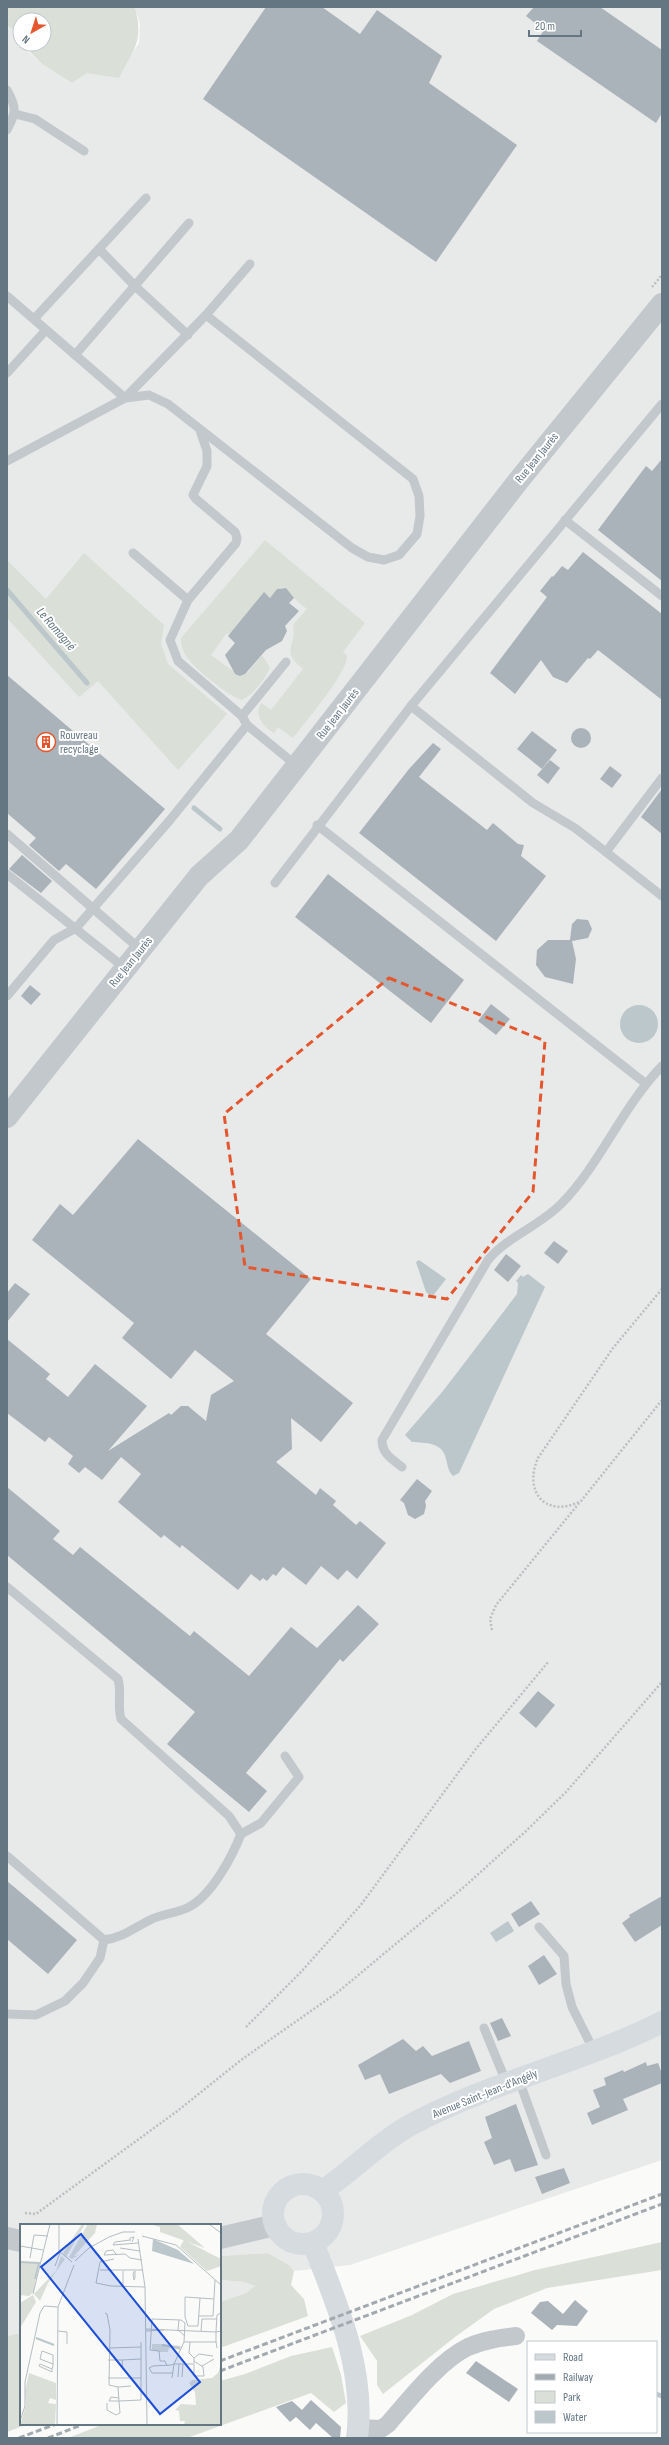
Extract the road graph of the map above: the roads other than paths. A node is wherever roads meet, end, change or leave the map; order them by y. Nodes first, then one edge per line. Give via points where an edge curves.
1 (7, 90) edge
2 (15, 114) junction
3 (7, 130) edge
4 (84, 151) dead end
5 (146, 198) dead end
6 (189, 223) dead end
7 (99, 249) junction
8 (250, 264) dead end
9 (135, 286) junction
10 (7, 296) edge
11 (662, 304) edge
12 (206, 315) junction
13 (34, 319) junction
14 (46, 330) junction
15 (188, 335) junction
16 (75, 355) junction
17 (7, 373) edge
18 (125, 398) junction
19 (662, 404) edge
20 (200, 430) junction
21 (7, 461) edge
22 (565, 520) junction
23 (133, 553) dead end
24 (662, 596) edge
25 (188, 600) junction
26 (286, 662) dead end
27 (411, 706) junction
28 (242, 716) junction
29 (248, 725) junction
30 (297, 766) junction
31 (662, 778) edge
32 (317, 825) junction
33 (7, 834) edge
34 (606, 852) junction
35 (7, 874) edge
36 (275, 883) dead end
37 (662, 896) edge
38 (93, 908) junction
39 (76, 928) junction
40 (141, 950) junction
41 (126, 969) junction
42 (7, 996) edge
43 (662, 1066) edge
44 (645, 1083) junction
45 (7, 1117) edge
46 (402, 1468) dead end
47 (7, 1587) edge
48 (285, 1756) dead end
49 (241, 1834) junction
50 (7, 1856) edge
51 (539, 1927) dead end
52 (104, 1940) junction
53 (7, 2014) edge
54 (662, 2022) edge
55 (484, 2028) dead end
56 (594, 2051) junction
57 (513, 2082) junction
58 (546, 2156) dead end
59 (322, 2191) junction
60 (275, 2225) junction
61 (7, 2238) edge
62 (221, 2238) edge
63 (20, 2241) edge
64 (313, 2243) junction
65 (516, 2336) dead end
66 (358, 2433) edge

1 - 2 lane via 13,100
2 - 3 lane
2 - 4 lane via 35,119
5 - 7 lane
6 - 9 lane
7 - 9 lane
7 - 13 lane
8 - 12 lane
9 - 15 lane
9 - 16 lane
10 - 13 lane
11 - 30 street, Rue Jean Jaurès
12 - 15 lane
12 - 20 lane via 413,479 419,496 420,516 417,534 399,555 384,560 368,557 352,548
13 - 14 lane
14 - 16 lane
14 - 17 lane
15 - 18 lane
16 - 18 lane
18 - 20 lane via 149,395 168,404
18 - 21 lane
19 - 22 lane
20 - 25 lane via 207,451 207,466 193,494 235,532 237,538 236,543
22 - 24 lane
22 - 27 lane
23 - 25 lane
25 - 28 lane via 170,640 173,651 178,661
26 - 28 lane
27 - 32 lane
27 - 34 lane via 533,803 575,828
28 - 29 lane
29 - 30 lane
29 - 38 lane
30 - 40 street, Rue Jean Jaurès via 239,840 199,876
31 - 34 lane
32 - 36 lane
32 - 44 lane
33 - 38 lane
34 - 37 lane
35 - 39 lane
38 - 39 lane
38 - 40 lane
39 - 41 lane
39 - 42 lane via 54,940
40 - 41 street, Rue Jean Jaurès
41 - 45 street, Rue Jean Jaurès
43 - 44 lane
44 - 46 lane via 576,1188 562,1204 497,1249 488,1260 382,1440 385,1454
47 - 49 lane via 118,1679 121,1691 118,1708 121,1719 229,1816
48 - 49 lane via 299,1778 261,1823
49 - 52 lane via 234,1854 213,1885 189,1907 153,1918 117,1939
50 - 52 lane
51 - 56 lane via 564,1956 566,1984 572,2007
52 - 53 lane via 100,1958 83,1983 65,2002 36,2015
54 - 56 main road, Avenue Saint-Jean-d'Angély
55 - 57 lane
56 - 57 main road, Avenue Saint-Jean-d'Angély
57 - 58 lane
57 - 59 main road, Avenue Saint-Jean-d'Angély via 442,2110 390,2136 343,2177
59 - 60 main road via 301,2184 290,2187 275,2203
59 - 64 main road via 330,2201 333,2213 331,2226 324,2236
60 - 62 street
60 - 64 main road via 281,2235 290,2242
61 - 63 street
64 - 66 main road via 347,2341 359,2388
65 - 66 street via 489,2340 468,2348 427,2380 388,2424 381,2429

